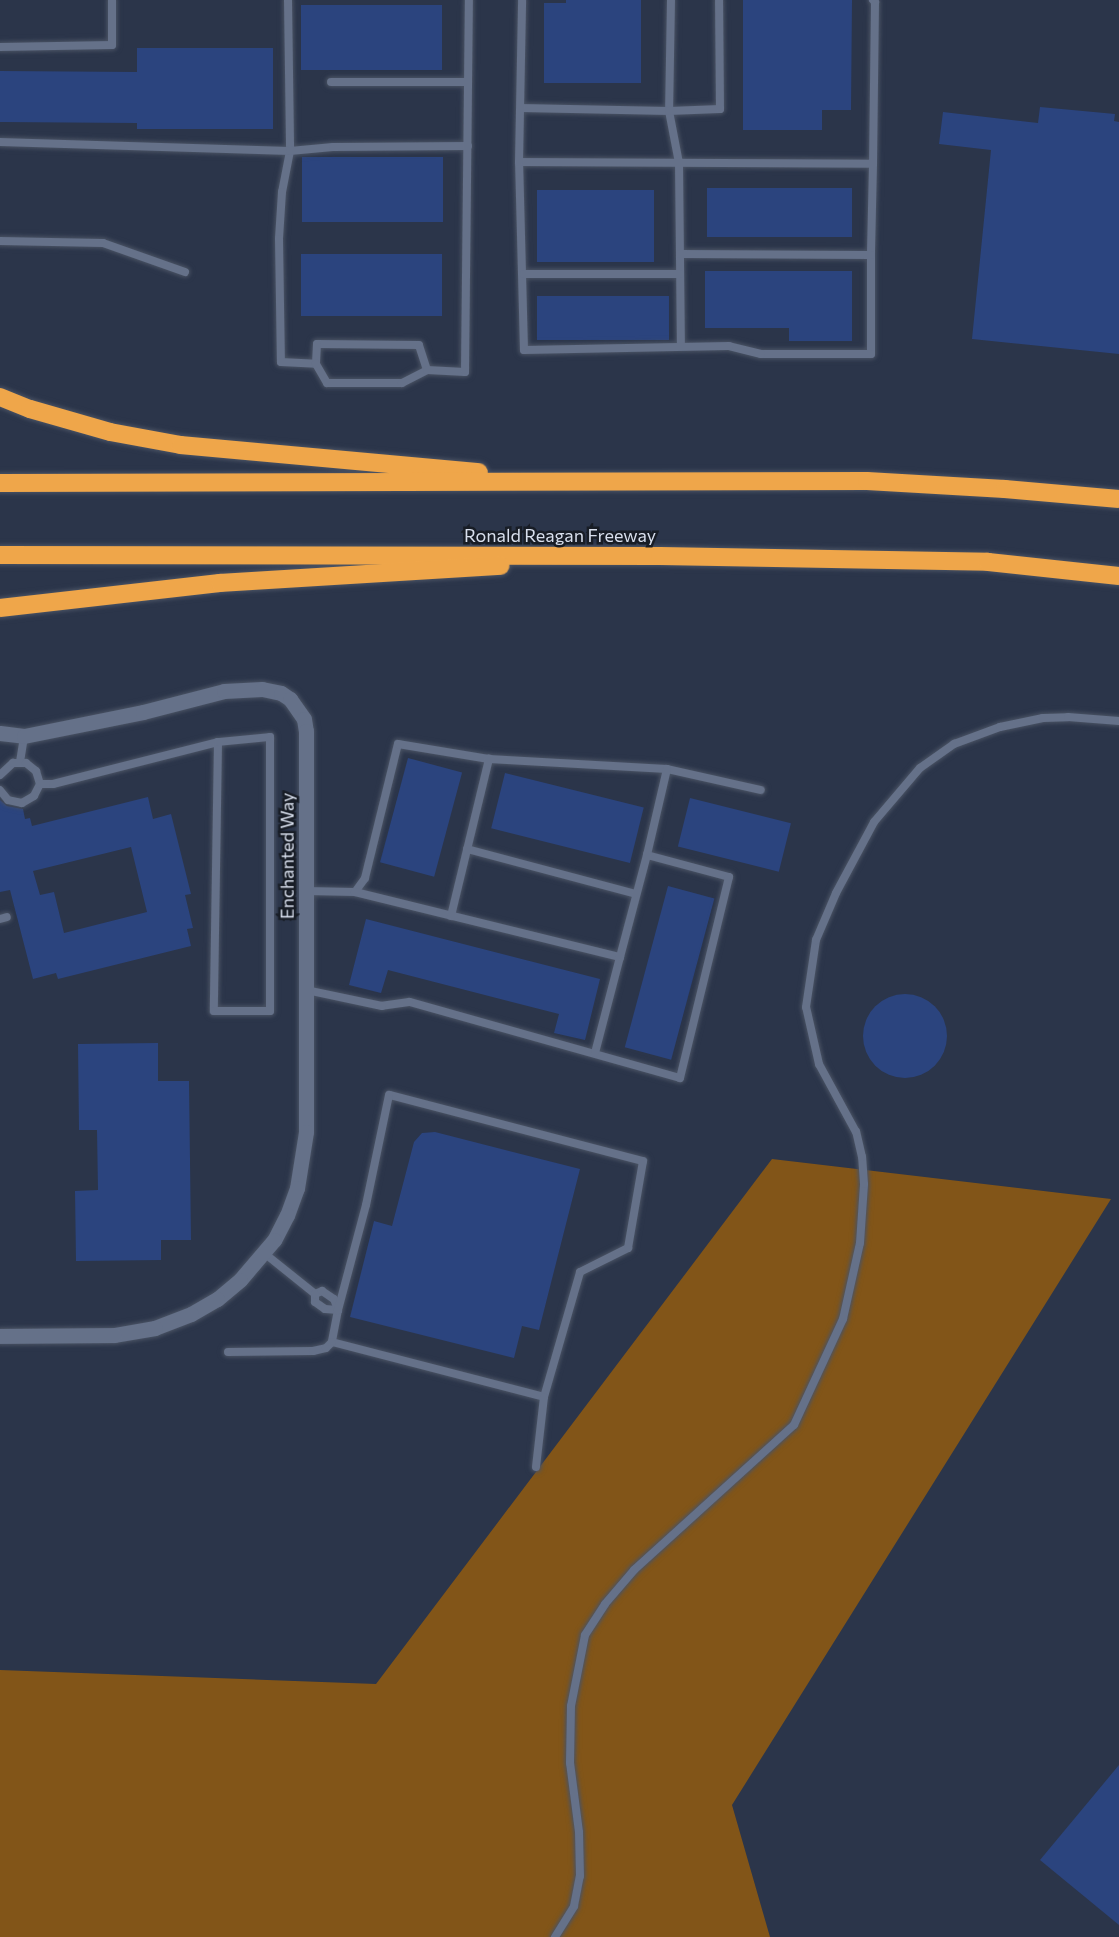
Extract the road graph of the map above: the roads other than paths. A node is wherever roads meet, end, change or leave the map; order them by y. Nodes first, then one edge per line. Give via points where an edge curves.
1 (112, 0) edge
2 (288, 0) edge
3 (469, 0) edge
4 (522, 0) edge
5 (671, 0) edge
6 (718, 0) edge
7 (873, 0) edge
8 (0, 47) edge
9 (332, 82) dead end
10 (468, 82) junction
11 (521, 108) junction
12 (669, 111) junction
13 (0, 141) edge
14 (468, 146) junction
15 (290, 151) junction
16 (519, 162) junction
17 (679, 163) junction
18 (873, 164) junction
19 (0, 241) edge
20 (680, 254) junction
21 (871, 255) junction
22 (185, 272) dead end
23 (524, 274) junction
24 (680, 274) junction
25 (681, 346) junction
26 (316, 364) junction
27 (427, 370) junction
28 (0, 397) edge
29 (0, 483) edge
30 (603, 483) junction
31 (1119, 499) edge
32 (0, 555) edge
33 (660, 555) junction
34 (1119, 576) edge
35 (0, 608) edge
36 (1119, 721) edge
37 (0, 733) edge
38 (24, 736) junction
39 (218, 742) junction
40 (489, 759) junction
41 (20, 762) junction
42 (667, 770) junction
43 (0, 775) edge
44 (39, 784) junction
45 (0, 790) edge
46 (761, 790) dead end
47 (467, 849) junction
48 (647, 855) junction
49 (306, 891) junction
50 (355, 892) junction
51 (636, 894) junction
52 (452, 916) junction
53 (620, 957) junction
54 (306, 990) junction
55 (595, 1053) junction
56 (264, 1253) junction
57 (315, 1294) junction
58 (338, 1310) junction
59 (0, 1336) edge
60 (333, 1342) junction
61 (228, 1352) dead end
62 (544, 1397) junction
63 (536, 1467) dead end
64 (555, 1937) edge

1 - 8 lane via 112,45
2 - 15 lane
3 - 10 lane
4 - 11 lane
5 - 12 lane
6 - 12 lane via 720,109
7 - 18 lane
9 - 10 lane
10 - 14 lane
11 - 12 lane
11 - 16 lane
12 - 17 lane
13 - 15 lane
14 - 15 lane
14 - 27 lane via 465,372
15 - 26 lane via 279,238 281,362
16 - 17 lane
16 - 23 lane
17 - 18 lane
17 - 20 lane
18 - 21 lane
19 - 22 lane via 103,243
20 - 21 lane
20 - 24 lane
21 - 25 lane via 871,354 761,354 729,346
23 - 24 lane
23 - 25 lane via 524,350
24 - 25 lane
26 - 27 lane via 327,383 402,383
26 - 27 lane via 317,344 419,345
28 - 30 highway via 110,432 181,445
29 - 30 highway
30 - 31 highway via 867,481
32 - 33 highway, Ronald Reagan Freeway
33 - 34 highway, Ronald Reagan Freeway via 988,562
33 - 35 highway via 220,583
36 - 64 lane via 1043,718 954,744 920,768 874,822 836,892 816,940 806,1007 819,1064 856,1132 862,1157 860,1244 843,1319 794,1425 634,1570 585,1635 571,1706 570,1763 580,1876 574,1906
37 - 38 street, Enchanted Way
38 - 41 lane
38 - 49 street, Enchanted Way via 224,691 262,689 281,693 298,708 306,732
39 - 39 lane via 214,1011 270,1011 270,736
39 - 44 lane via 53,784
40 - 42 lane
40 - 47 lane
40 - 50 lane via 399,744 365,878
41 - 43 lane via 7,766
41 - 44 lane via 32,766
42 - 46 lane
42 - 48 lane
44 - 45 lane via 34,796 22,803 8,800
47 - 51 lane
47 - 52 lane
48 - 51 lane
48 - 55 lane via 729,877 680,1078
49 - 50 lane
49 - 54 street, Enchanted Way
50 - 52 lane
51 - 53 lane
52 - 53 lane
53 - 55 lane
54 - 55 lane via 382,1006 409,1002
54 - 56 street, Enchanted Way via 303,1161 287,1215
56 - 57 lane
56 - 59 street, Enchanted Way via 228,1290 191,1314 155,1328 114,1335
57 - 58 lane via 315,1302 325,1309
57 - 58 lane via 322,1291 334,1299
58 - 60 lane
58 - 62 lane via 366,1205 389,1095 643,1161 628,1248 580,1272
60 - 61 lane via 313,1351
60 - 62 lane
62 - 63 lane

